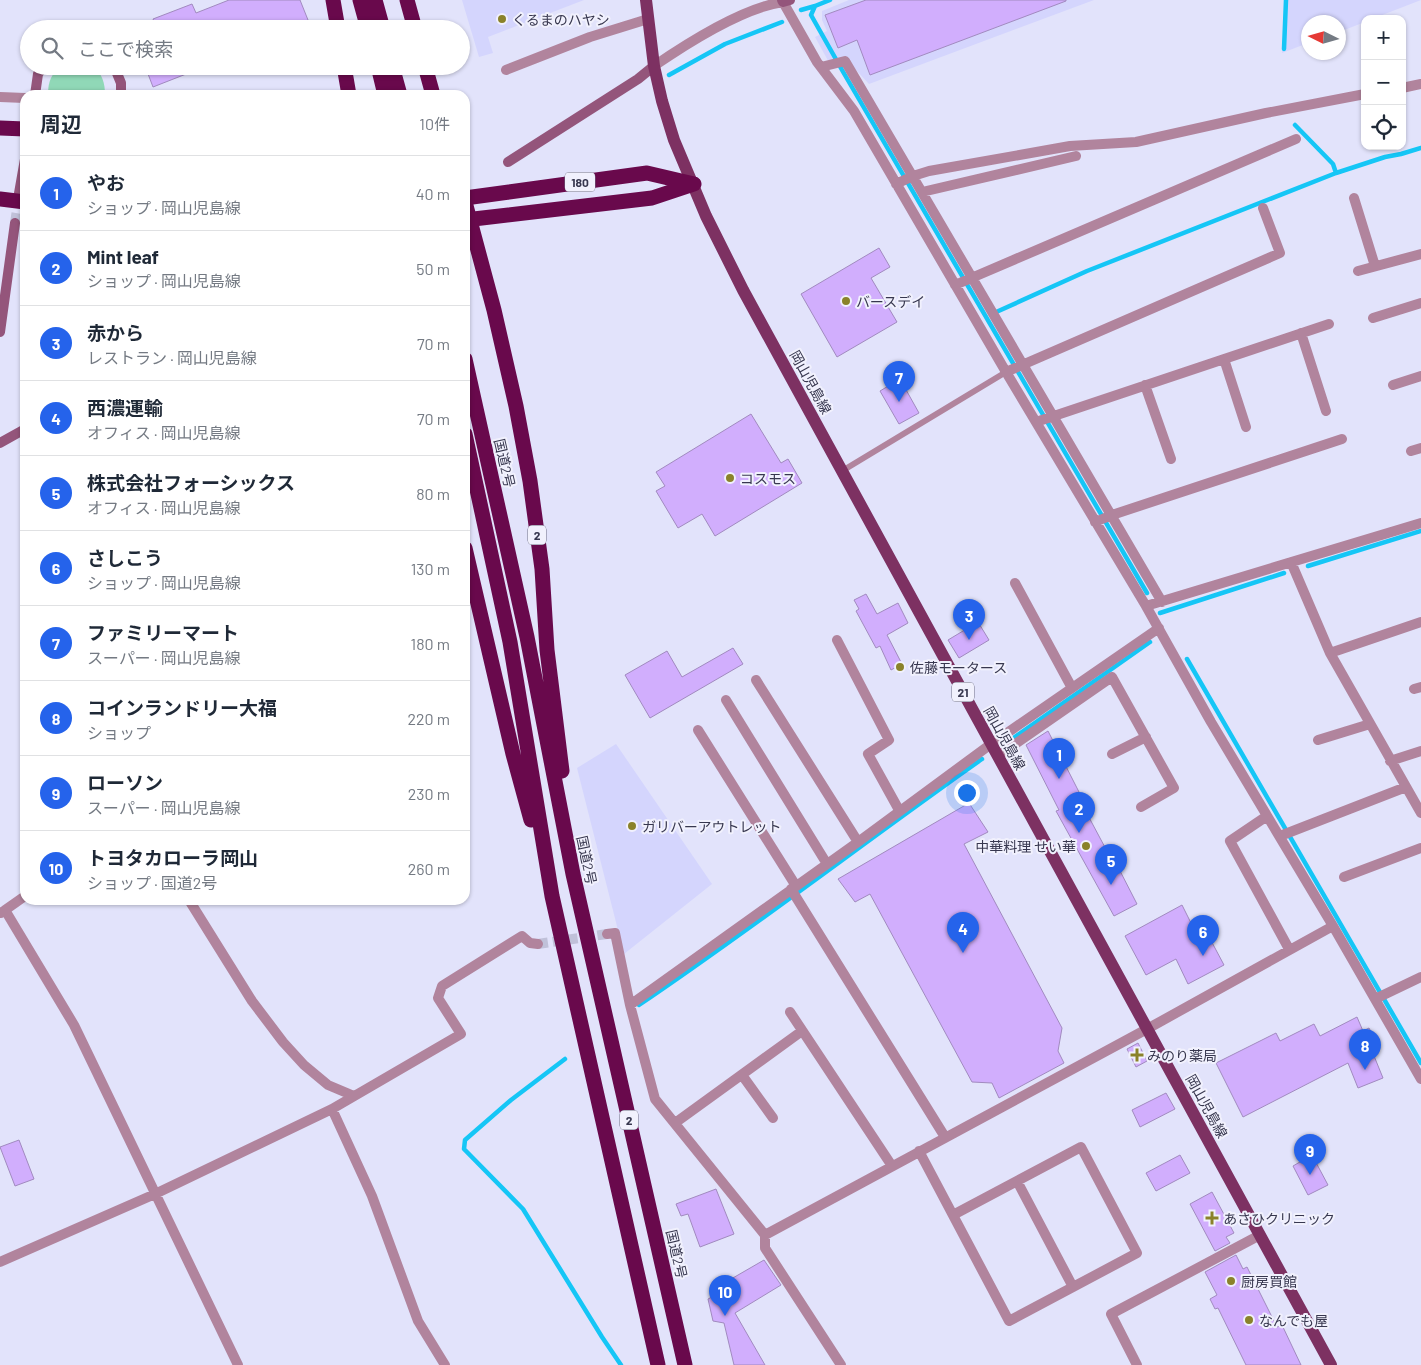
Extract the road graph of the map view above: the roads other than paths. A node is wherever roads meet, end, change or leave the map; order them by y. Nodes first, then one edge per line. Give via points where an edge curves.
1 (333, 0) edge
2 (360, 0) edge
3 (375, 0) edge
4 (406, 0) edge
5 (646, 0) edge
6 (785, 1) edge
7 (648, 19) junction
8 (336, 20) edge
9 (366, 20) edge
10 (381, 20) edge
11 (412, 20) edge
12 (654, 66) junction
13 (826, 66) junction
14 (506, 70) dead end
15 (38, 75) edge
16 (118, 75) edge
17 (346, 75) edge
18 (380, 75) edge
19 (394, 75) edge
20 (427, 75) edge
21 (1421, 84) edge
22 (1406, 87) edge
23 (36, 90) edge
24 (121, 90) edge
25 (349, 90) edge
26 (384, 90) edge
27 (399, 90) edge
28 (432, 90) edge
29 (1361, 95) edge
30 (0, 97) edge
31 (20, 98) edge
32 (0, 128) edge
33 (20, 129) edge
34 (1296, 139) dead end
35 (1076, 156) dead end
36 (508, 162) dead end
37 (904, 180) junction
38 (694, 184) junction
39 (922, 192) junction
40 (470, 197) edge
41 (20, 198) edge
42 (1354, 198) dead end
43 (0, 199) edge
44 (1263, 208) dead end
45 (470, 220) edge
46 (15, 223) tunnel mouth
47 (470, 230) edge
48 (1421, 255) edge
49 (1375, 266) junction
50 (1358, 271) dead end
51 (964, 281) junction
52 (1421, 303) edge
53 (1373, 318) dead end
54 (1329, 324) dead end
55 (0, 332) edge
56 (1301, 333) junction
57 (1224, 359) junction
58 (1015, 368) junction
59 (1421, 376) edge
60 (470, 382) edge
61 (1145, 385) junction
62 (1393, 385) dead end
63 (1326, 411) dead end
64 (1045, 419) junction
65 (1246, 427) dead end
66 (20, 432) edge
67 (1342, 439) dead end
68 (0, 443) edge
69 (470, 457) edge
70 (1170, 459) dead end
71 (842, 471) junction
72 (1103, 519) junction
73 (1421, 523) edge
74 (1291, 562) junction
75 (470, 569) edge
76 (1015, 583) dead end
77 (1162, 602) junction
78 (1146, 606) junction
79 (1421, 622) edge
80 (1159, 628) junction
81 (837, 640) dead end
82 (1330, 652) junction
83 (756, 680) dead end
84 (1093, 682) junction
85 (1072, 688) junction
86 (726, 700) dead end
87 (1370, 724) junction
88 (698, 730) dead end
89 (1146, 737) junction
90 (1318, 740) dead end
91 (992, 744) junction
92 (1421, 751) edge
93 (1112, 754) dead end
94 (998, 756) junction
95 (1390, 761) junction
96 (1406, 787) junction
97 (1418, 802) edge
98 (1141, 807) dead end
99 (899, 810) junction
100 (1421, 813) edge
101 (1267, 816) junction
102 (1285, 834) junction
103 (858, 842) junction
104 (1421, 848) edge
105 (827, 864) junction
106 (572, 874) junction
107 (1344, 878) dead end
108 (794, 892) junction
109 (552, 896) junction
110 (20, 900) edge
111 (192, 905) edge
112 (3, 912) edge
113 (1333, 926) junction
114 (607, 934) dead end
115 (538, 944) tunnel mouth
116 (1289, 950) junction
117 (1421, 977) edge
118 (1380, 997) junction
119 (630, 1005) junction
120 (790, 1012) dead end
121 (1147, 1029) junction
122 (802, 1031) junction
123 (1418, 1067) edge
124 (742, 1074) junction
125 (1421, 1079) edge
126 (354, 1096) junction
127 (332, 1109) junction
128 (773, 1118) dead end
129 (675, 1123) junction
130 (945, 1137) junction
131 (919, 1151) junction
132 (892, 1166) junction
133 (1017, 1181) junction
134 (155, 1194) junction
135 (954, 1215) junction
136 (1260, 1234) junction
137 (765, 1235) junction
138 (0, 1262) edge
139 (1072, 1287) junction
140 (238, 1365) edge
141 (445, 1365) edge
142 (658, 1365) edge
143 (686, 1365) edge
144 (841, 1365) edge
145 (1137, 1365) edge
146 (1332, 1365) edge

1 - 8 highway
2 - 9 highway
3 - 10 highway
4 - 11 highway
5 - 7 main road, 岡山児島線 / 21
6 - 12 street via 769,4 720,26
6 - 13 street via 817,62
7 - 12 main road, 岡山児島線 / 21
7 - 14 street via 590,37
12 - 36 street
12 - 38 main road, 岡山児島線 / 21 via 674,140
13 - 37 street
13 - 37 street via 845,61
15 - 23 street
16 - 24 street
17 - 25 highway
18 - 26 highway
19 - 27 highway
20 - 28 highway
21 - 22 street
29 - 37 street via 1266,112 1136,142 1070,146 929,171
30 - 31 street
32 - 33 highway
34 - 51 street
35 - 39 street
37 - 39 street
37 - 51 street
38 - 40 highway, 180 via 647,173
38 - 45 highway, 180 via 652,198
38 - 71 main road, 岡山児島線 / 21 via 706,216 743,290
39 - 51 street
41 - 43 highway
42 - 49 street
44 - 58 street via 1280,253
46 - 55 street
47 - 106 highway, 2 via 494,310 530,481 542,569 547,650
48 - 49 street
49 - 50 street
51 - 58 street
51 - 58 street via 993,313
52 - 53 street
54 - 56 street
56 - 57 street
56 - 63 street
57 - 61 street
57 - 65 street
58 - 64 street
58 - 64 street
58 - 71 lane
59 - 62 street
60 - 106 highway, 国道2号 / 2 via 527,637
61 - 64 street
61 - 70 street
64 - 72 street
64 - 72 street
66 - 68 street
67 - 72 street
69 - 109 highway, 2 via 510,642
71 - 91 main road, 岡山児島線 / 21
72 - 77 street
72 - 78 street
73 - 74 street
74 - 77 street
74 - 82 street
75 - 109 highway, 2 via 513,754
76 - 85 street
77 - 78 street
78 - 80 street
79 - 82 street
80 - 84 street
80 - 101 street
81 - 99 street via 889,740 868,754
82 - 87 street
83 - 103 street
84 - 85 street
84 - 89 street via 1112,677
84 - 94 street
85 - 91 street
86 - 105 street
87 - 90 street
87 - 95 street
88 - 108 street
89 - 93 street
89 - 98 street via 1174,788
91 - 94 main road, 岡山児島線 / 21
91 - 99 street
92 - 95 street
94 - 121 main road, 岡山児島線 / 21
95 - 96 street
96 - 97 street
96 - 102 street
97 - 100 street
99 - 103 street
101 - 102 street
101 - 116 street via 1230,841
102 - 113 street
103 - 105 street
104 - 107 street
105 - 108 street
106 - 143 highway, 国道2号 / 2
108 - 119 street
108 - 130 street
109 - 142 highway, 2
110 - 112 street
111 - 126 street via 252,1001 283,1042 328,1085
112 - 134 street via 74,1025
113 - 116 street
113 - 118 street
114 - 119 street via 615,933
115 - 126 street via 530,943 522,936 442,986 438,998 461,1034
116 - 121 street
117 - 118 street
118 - 123 street
119 - 129 street via 655,1099
120 - 122 street
121 - 130 street
121 - 136 main road, 岡山児島線 / 21
122 - 124 street
122 - 132 street
123 - 125 street
124 - 128 street
124 - 129 street
126 - 127 street
127 - 134 street
127 - 141 street via 372,1196 418,1321
129 - 137 street
130 - 131 street
131 - 132 street
131 - 135 street
132 - 137 street
133 - 135 street
133 - 139 street
133 - 139 street via 1081,1147 1137,1252
134 - 138 street
134 - 140 street
135 - 139 street via 1009,1321
136 - 145 street via 1111,1314
136 - 146 main road, 岡山児島線 / 21
137 - 144 street via 765,1248

